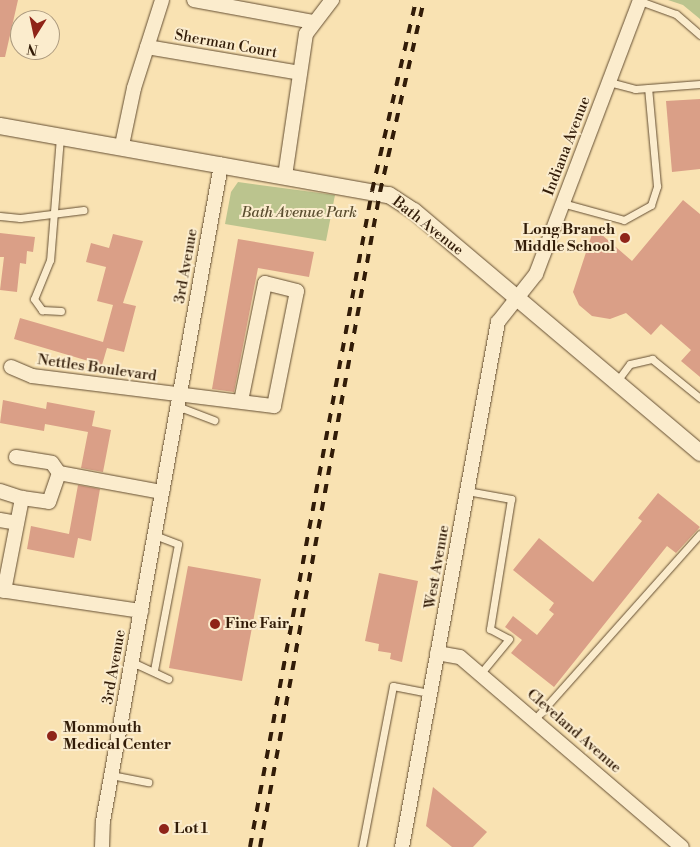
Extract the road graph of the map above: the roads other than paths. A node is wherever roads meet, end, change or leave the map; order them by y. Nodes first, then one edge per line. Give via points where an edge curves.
1 (162, 0) edge
2 (194, 0) edge
3 (332, 0) edge
4 (640, 1) edge
5 (314, 22) junction
6 (700, 35) edge
7 (147, 47) junction
8 (300, 73) junction
9 (609, 82) junction
10 (700, 84) edge
11 (648, 88) junction
12 (0, 126) edge
13 (60, 137) junction
14 (122, 145) junction
15 (221, 165) junction
16 (285, 176) junction
17 (562, 203) junction
18 (84, 210) dead end
19 (54, 212) junction
20 (0, 216) edge
21 (515, 297) junction
22 (60, 311) dead end
23 (11, 367) dead end
24 (616, 382) junction
25 (700, 398) edge
26 (178, 400) junction
27 (241, 401) junction
28 (214, 420) dead end
29 (700, 453) edge
30 (16, 457) dead end
31 (59, 473) junction
32 (0, 491) edge
33 (467, 491) junction
34 (162, 492) junction
35 (22, 498) junction
36 (0, 520) edge
37 (17, 523) junction
38 (700, 534) edge
39 (154, 535) junction
40 (6, 551) edge
41 (2, 591) edge
42 (141, 611) junction
43 (437, 653) junction
44 (132, 662) junction
45 (154, 670) junction
46 (480, 674) junction
47 (168, 679) dead end
48 (430, 693) junction
49 (536, 719) junction
50 (111, 775) junction
51 (148, 782) dead end
52 (102, 847) edge
53 (362, 847) edge
54 (402, 847) edge
55 (682, 847) edge

1 - 7 street
2 - 5 street
3 - 5 street
4 - 6 lane via 676,14
4 - 9 street, Indiana Avenue
5 - 8 street via 306,34
7 - 8 street, Sherman Court
7 - 14 street
8 - 16 street
9 - 11 lane via 629,89
9 - 17 street, Indiana Avenue
10 - 11 lane
11 - 17 lane via 656,186 651,205 624,220
12 - 13 street, Bath Avenue
13 - 14 street, Bath Avenue
13 - 19 lane via 53,191
14 - 15 street, Bath Avenue
15 - 16 street, Bath Avenue
15 - 26 street, 3rd Avenue
16 - 21 street, Bath Avenue via 380,192 398,200
17 - 21 street, Indiana Avenue via 536,274
18 - 19 lane
19 - 20 lane via 20,218
19 - 22 lane via 50,260 34,299 42,310
21 - 24 street, Bath Avenue
21 - 33 street, West Avenue via 498,322
23 - 26 street, Nettles Boulevard via 32,376 66,378
24 - 25 lane via 630,364 652,359
24 - 29 street, Bath Avenue
26 - 27 street, Nettles Boulevard
26 - 28 lane
26 - 34 street, 3rd Avenue
27 - 27 street, Nettles Boulevard via 265,283 297,291 274,406
30 - 31 street via 52,463
31 - 34 street
31 - 35 street via 49,502
32 - 35 street
33 - 43 street, West Avenue
33 - 46 lane via 511,499 490,629 509,639
34 - 39 street, 3rd Avenue
35 - 37 street
36 - 37 street
37 - 40 street
38 - 49 lane
39 - 42 street, 3rd Avenue
39 - 45 lane via 178,544
40 - 41 street
41 - 42 street
42 - 44 street, 3rd Avenue
43 - 46 street, Cleveland Avenue via 460,657
43 - 48 street, West Avenue
44 - 45 lane
44 - 50 street, 3rd Avenue
45 - 47 lane
46 - 49 street, Cleveland Avenue
48 - 53 lane via 393,686
48 - 54 street, West Avenue
49 - 55 street, Cleveland Avenue
50 - 51 lane
50 - 52 street, 3rd Avenue

